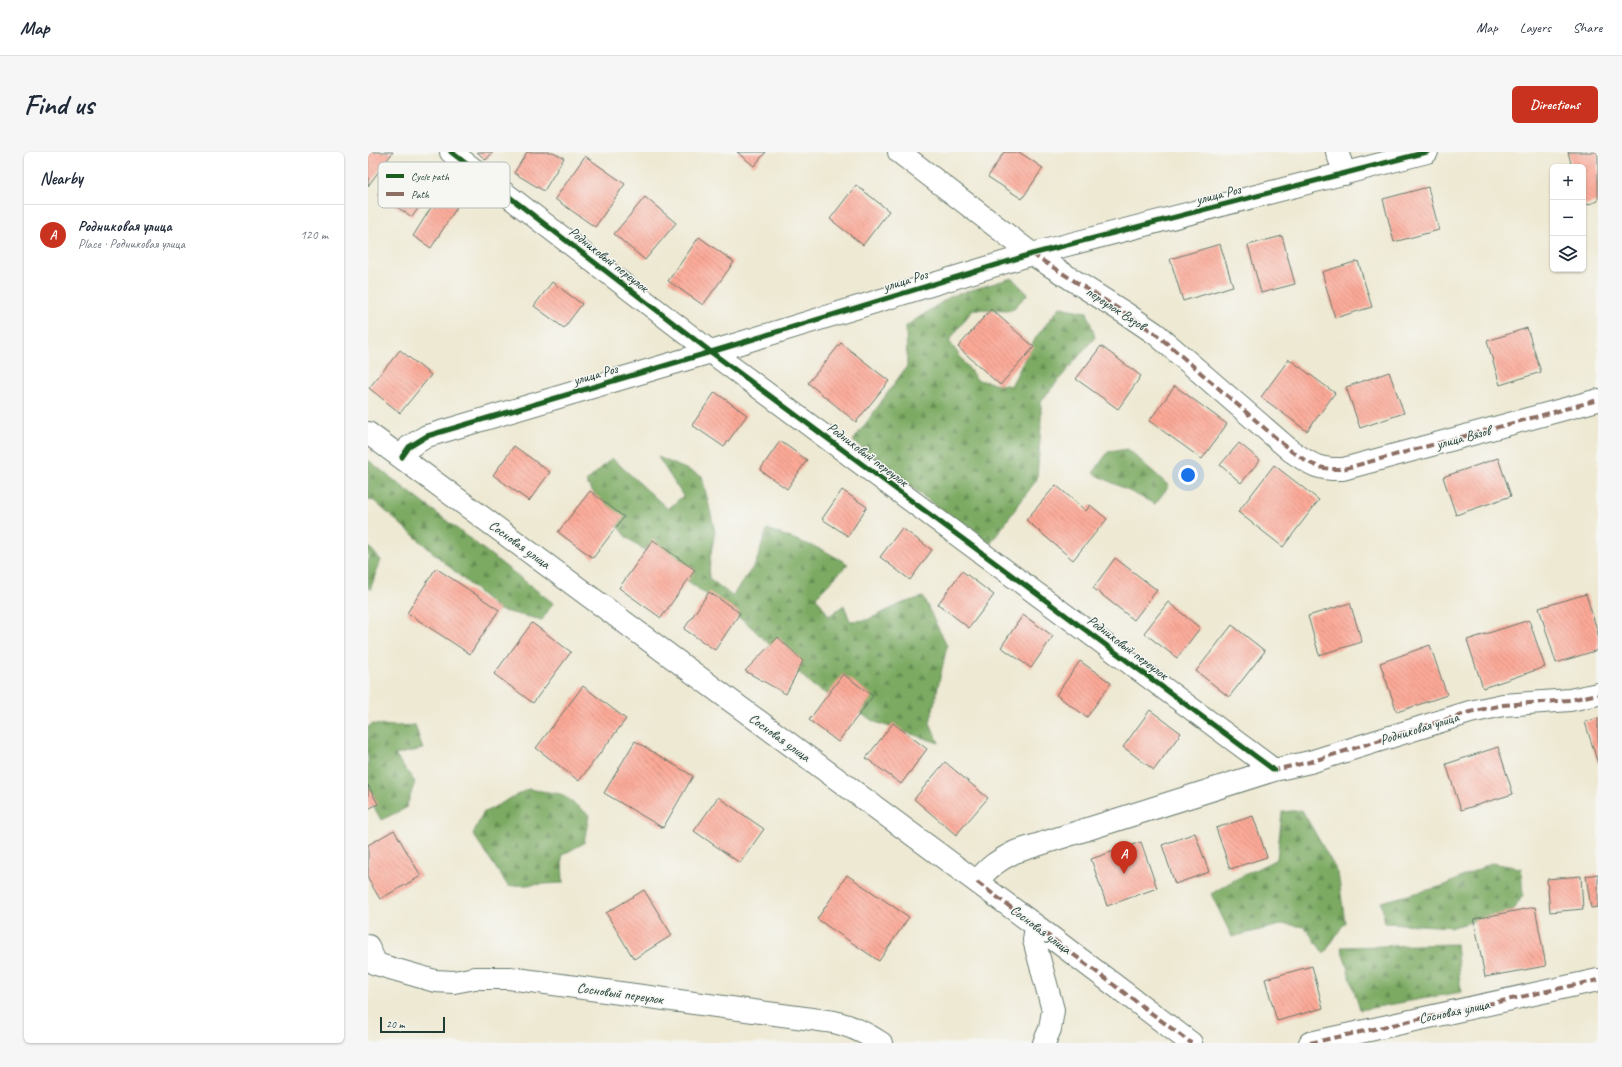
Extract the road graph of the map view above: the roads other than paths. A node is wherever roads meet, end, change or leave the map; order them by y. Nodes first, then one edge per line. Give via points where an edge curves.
1 (451, 152) edge
2 (899, 152) edge
3 (1336, 152) edge
4 (1427, 152) edge
5 (464, 162) edge
6 (1345, 174) junction
7 (510, 197) edge
8 (1032, 254) junction
9 (711, 352) junction
10 (1598, 400) edge
11 (368, 432) edge
12 (402, 457) junction
13 (1327, 470) joint
14 (1598, 694) edge
15 (1274, 770) junction
16 (977, 882) junction
17 (1040, 928) junction
18 (371, 961) edge
19 (1598, 980) edge
20 (881, 1043) edge
21 (1044, 1043) edge
22 (1191, 1043) edge
23 (1310, 1043) edge

1 - 5 street, Родниковый переулок
2 - 8 street, переулок Вязов
3 - 6 street
4 - 6 street, улица Роз
6 - 8 street, улица Роз
7 - 9 street, Родниковый переулок
8 - 9 street, улица Роз
8 - 13 street, переулок Вязов via 1156,334 1291,451 1312,465
9 - 12 street, улица Роз via 427,436 409,447
9 - 15 street, Родниковый переулок
10 - 13 street, улица Вязов via 1342,469
11 - 12 street, Сосновая улица
12 - 16 street, Сосновая улица
14 - 15 street, Родниковая улица via 1570,700 1503,705 1470,712 1310,762
15 - 16 street, Родниковая улица via 1015,852 998,860
16 - 17 street, Сосновая улица
17 - 21 street via 1034,940 1053,1010 1050,1029
17 - 22 street, Сосновая улица
18 - 20 street, Сосновый переулок via 435,981 509,978 834,1022 865,1032
19 - 23 street, Сосновая улица

